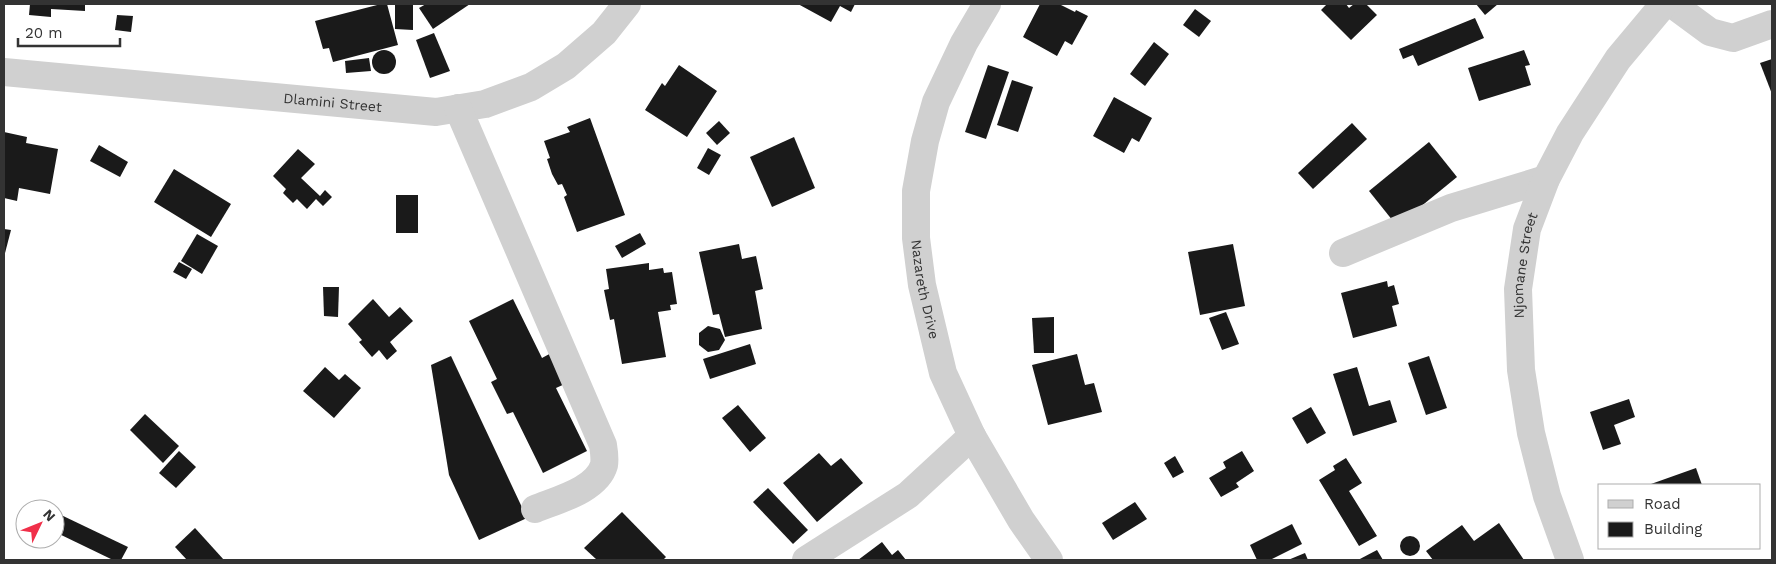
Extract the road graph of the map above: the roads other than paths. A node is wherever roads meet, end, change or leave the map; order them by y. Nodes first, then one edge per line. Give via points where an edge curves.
1 (627, 4) edge
2 (987, 4) edge
3 (1664, 4) edge
4 (1672, 4) edge
5 (1772, 24) edge
6 (4, 72) edge
7 (458, 108) junction
8 (1546, 179) junction
9 (1343, 252) dead end
10 (972, 436) junction
11 (535, 509) dead end
12 (806, 560) edge
13 (1049, 560) edge
14 (1570, 560) edge

1 - 7 street, Dlamini Street via 604,33 566,66 530,87 486,104
2 - 10 street, Nazareth Drive via 936,102 916,192 916,238 922,285 943,373
3 - 8 street, Njomane Street via 1618,59 1570,133
4 - 5 street via 1710,32 1733,38
6 - 7 street, Dlamini Street via 436,112
7 - 11 street via 603,445 605,462 592,484
8 - 9 street via 1451,208
8 - 14 street, Njomane Street via 1527,229 1518,289 1521,370 1531,433 1547,496
10 - 12 street via 908,495
10 - 13 street, Nazareth Drive via 1021,520

